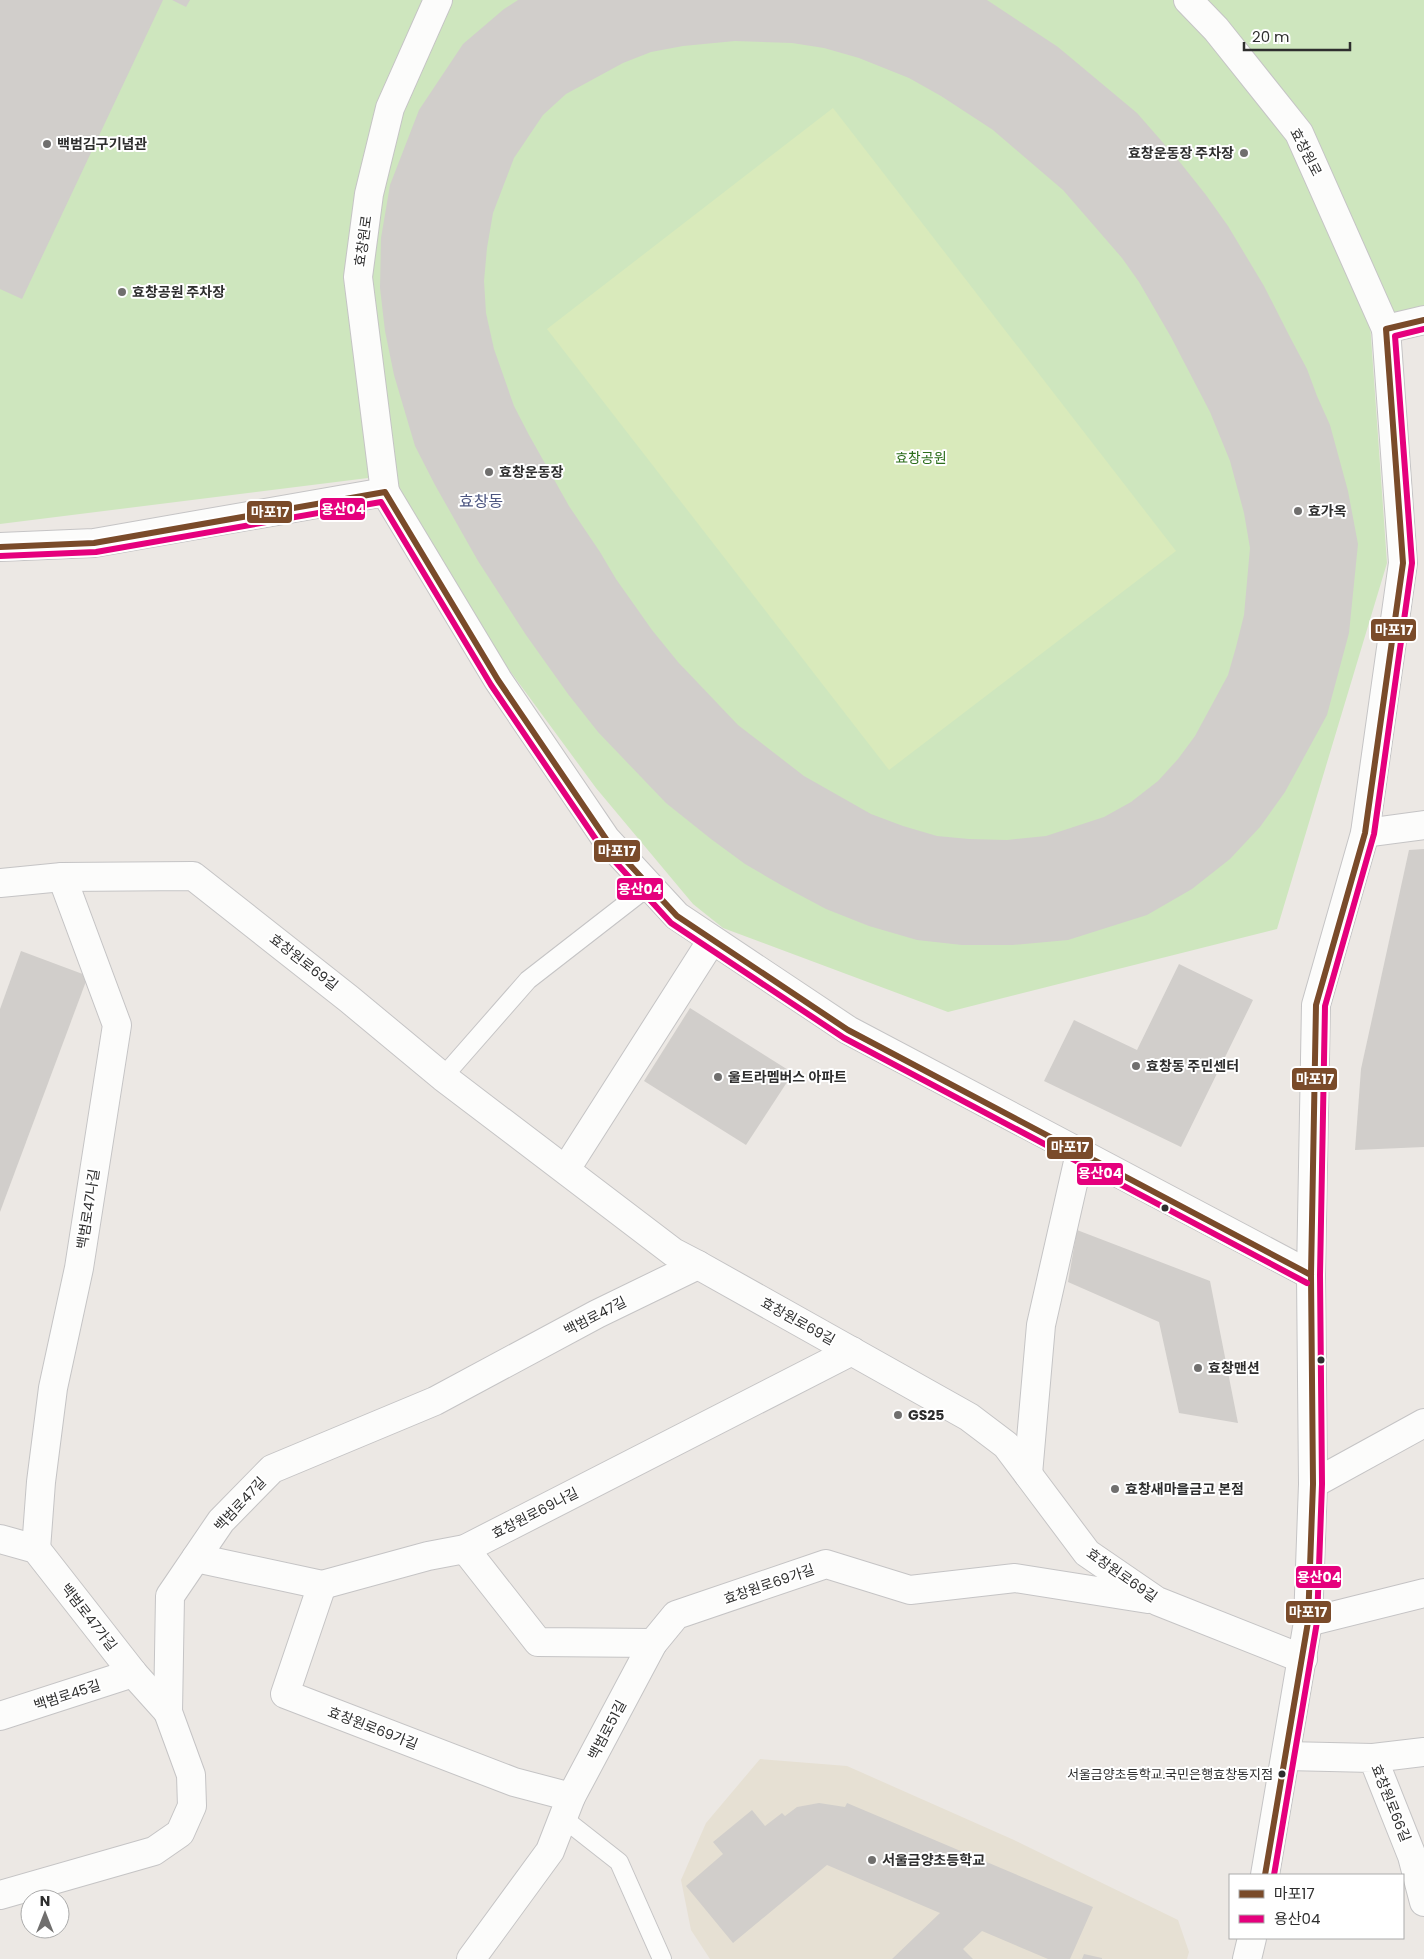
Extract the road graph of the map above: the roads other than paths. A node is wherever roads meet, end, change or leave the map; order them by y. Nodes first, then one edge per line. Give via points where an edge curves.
1 (438, 0) edge
2 (1188, 0) edge
3 (1424, 320) edge
4 (1386, 329) junction
5 (385, 492) junction
6 (0, 546) edge
7 (1424, 825) edge
8 (1365, 833) junction
9 (62, 877) junction
10 (0, 883) edge
11 (649, 886) junction
12 (712, 940) junction
13 (443, 1077) junction
14 (1080, 1153) junction
15 (566, 1169) junction
16 (698, 1265) junction
17 (1311, 1275) junction
18 (852, 1351) junction
19 (1424, 1423) edge
20 (1028, 1474) junction
21 (1313, 1484) junction
22 (0, 1539) edge
23 (36, 1549) junction
24 (465, 1549) junction
25 (196, 1558) junction
26 (322, 1585) junction
27 (1424, 1593) edge
28 (1157, 1600) junction
29 (1308, 1622) junction
30 (653, 1643) junction
31 (1303, 1659) junction
32 (134, 1673) junction
33 (168, 1712) junction
34 (0, 1716) edge
35 (1424, 1752) edge
36 (1286, 1756) junction
37 (1373, 1758) junction
38 (567, 1808) junction
39 (1265, 1874) edge
40 (0, 1896) edge
41 (1424, 1902) edge
42 (1252, 1939) edge
43 (471, 1959) edge
44 (662, 1959) edge
45 (1247, 1959) edge

1 - 5 street, 효창원로 via 390,108 369,194 358,277
2 - 4 street, 효창원로 via 1216,29 1299,132
3 - 4 street
4 - 8 street, 효창원로 via 1404,564
5 - 6 street via 94,544
5 - 11 street via 498,680 606,839
7 - 8 street
8 - 17 street, 효창원로 via 1316,1005
9 - 10 street, 효창원로69길
9 - 13 street, 효창원로69길 via 193,876 349,998
9 - 23 street, 백범로47나길 via 117,1025 79,1268 53,1388
11 - 12 street via 677,916
11 - 13 lane via 528,980
12 - 14 street via 848,1030
12 - 15 street
13 - 15 street, 효창원로69길
14 - 17 street
14 - 20 street via 1041,1325
15 - 16 street, 효창원로69길 via 673,1252
16 - 18 street, 효창원로69길
16 - 25 street, 백범로47길 via 597,1314 435,1401 272,1469 222,1520
17 - 21 street, 효창원로
18 - 20 street, 효창원로69길 via 969,1417 1006,1445
18 - 24 street, 효창원로69나길
19 - 21 street
20 - 28 street, 효창원로69길 via 1086,1553
21 - 29 street, 효창원로
22 - 23 street
23 - 32 street, 백범로47가길
24 - 26 street, 효창원로69나길
24 - 30 street via 538,1642
25 - 26 street, 효창원로69나길
25 - 33 street, 백범로47길 via 170,1596
26 - 38 street, 효창원로69가길 via 285,1694 514,1782
27 - 29 street
28 - 30 street, 효창원로69가길 via 1015,1578 910,1590 826,1564 676,1615
28 - 31 street, 효창원로69길
29 - 31 street, 효창원로
30 - 38 street, 백범로51길
31 - 36 street, 효창원로
32 - 33 street, 백범로47가길
32 - 34 street, 백범로45길
33 - 40 street, 백범로47길 via 191,1774 192,1806 180,1833 154,1851
35 - 37 street
36 - 37 street, 효창원로66길
36 - 39 street, 효창원로
37 - 41 street, 효창원로66길 via 1412,1856
38 - 43 street, 백범로51길 via 550,1851
38 - 44 lane via 619,1862
42 - 45 street

